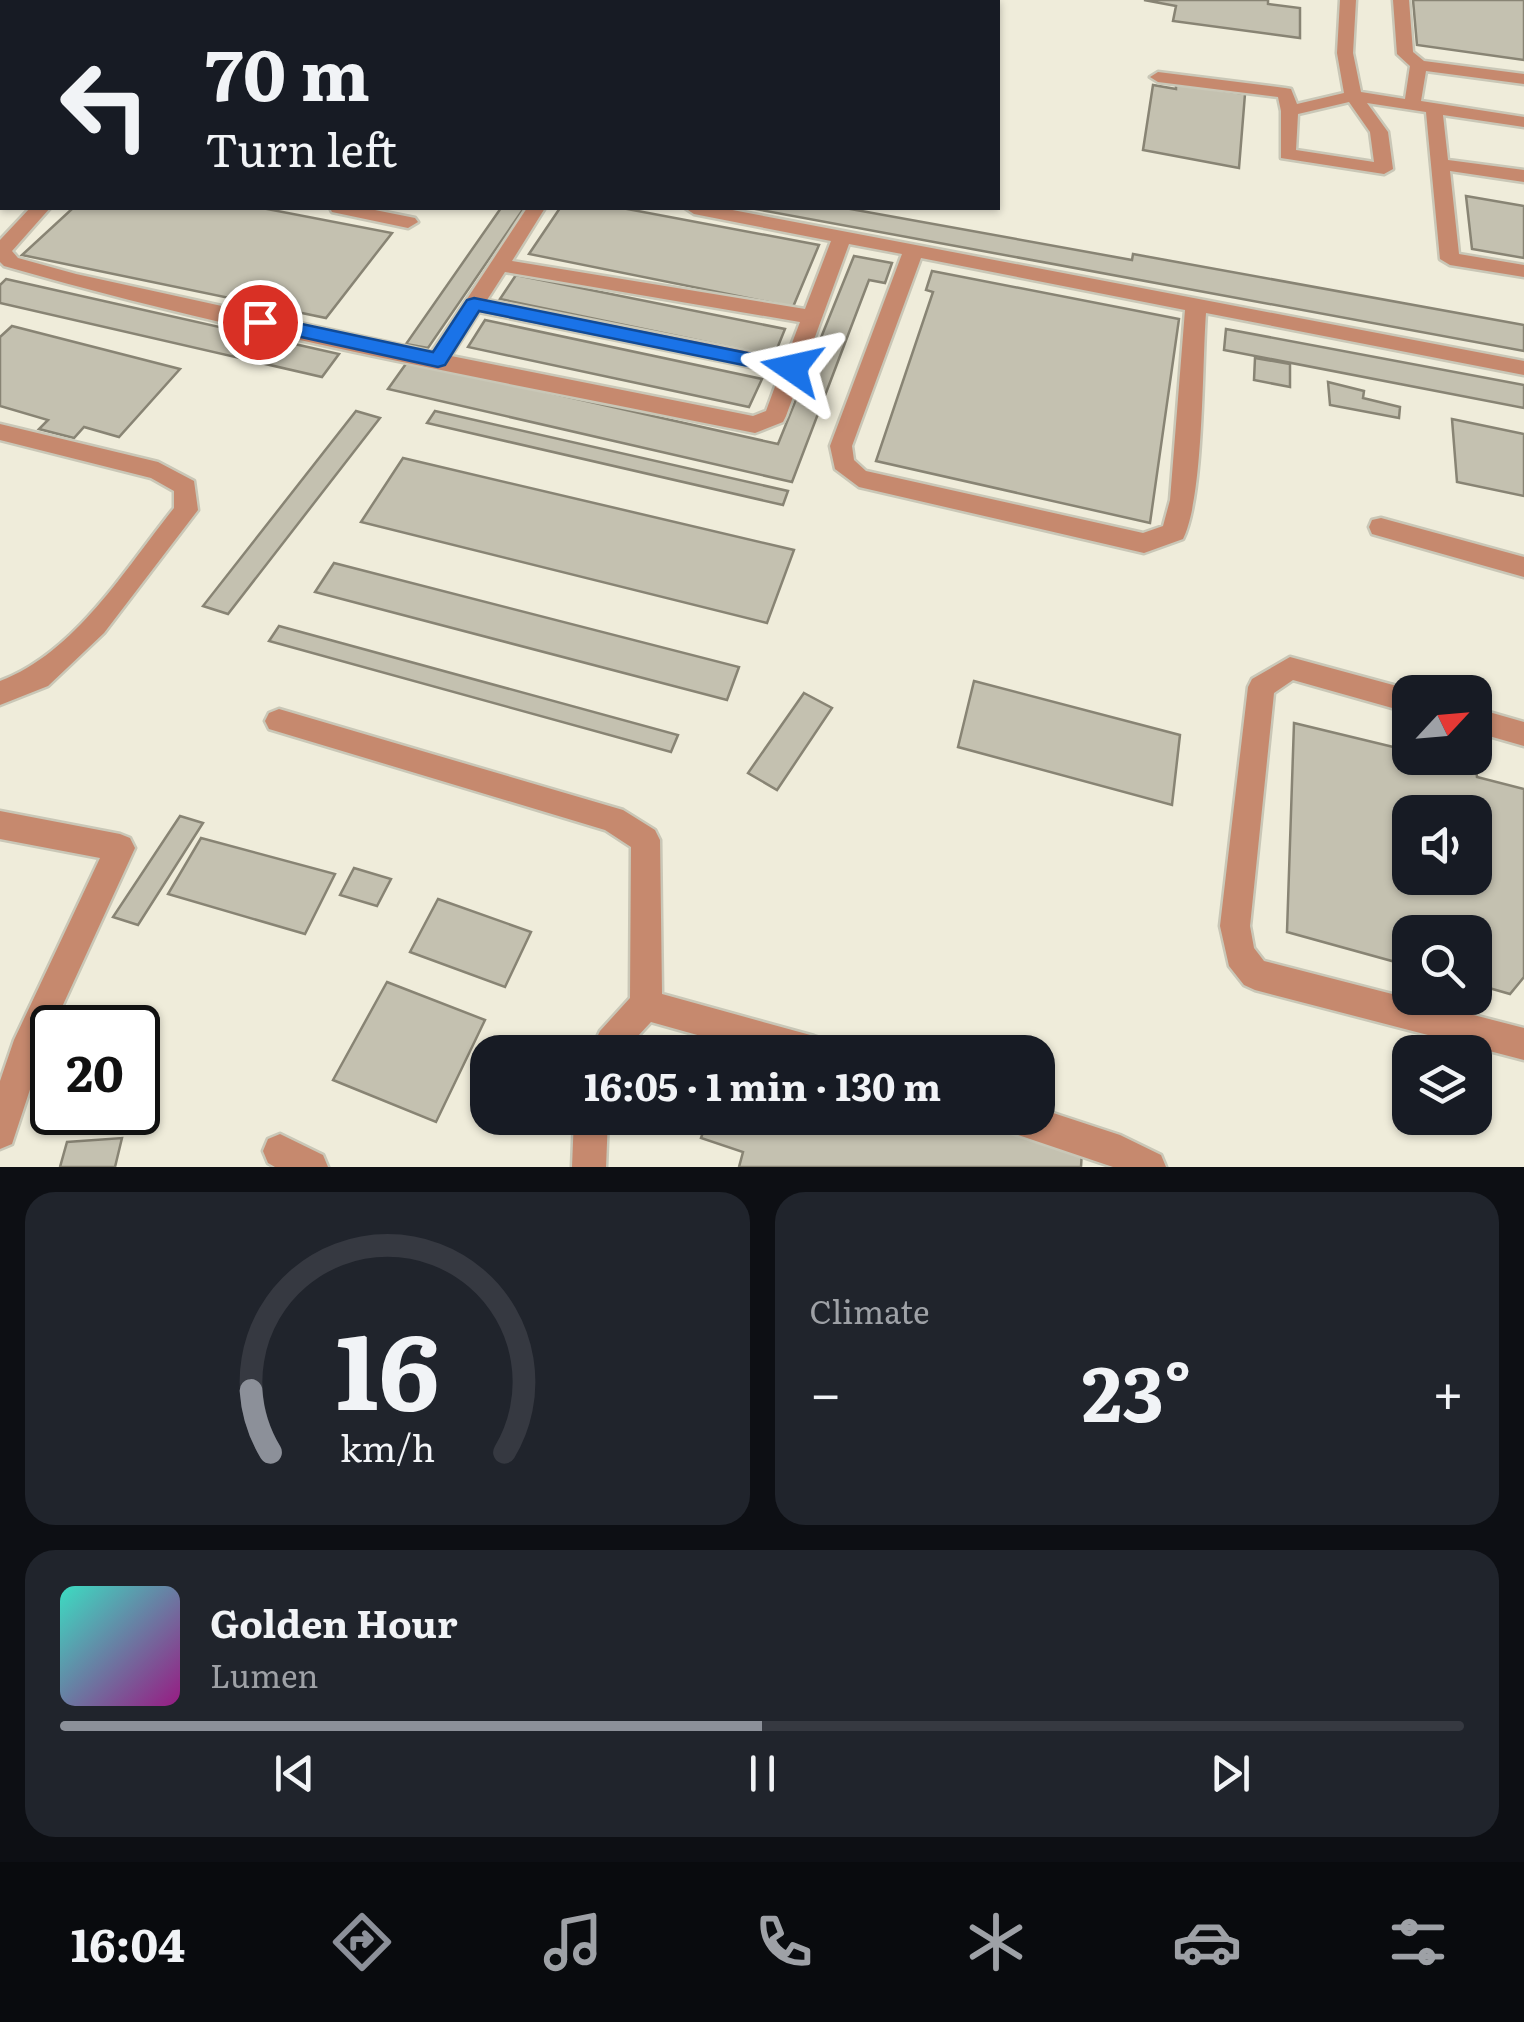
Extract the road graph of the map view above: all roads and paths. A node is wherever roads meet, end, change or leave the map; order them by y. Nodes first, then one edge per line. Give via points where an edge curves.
1 (1348, 0) edge
2 (1401, 0) edge
3 (1419, 65) junction
4 (1158, 77) dead end
5 (1524, 79) edge
6 (1353, 96) junction
7 (1412, 105) junction
8 (1434, 108) junction
9 (1290, 111) junction
10 (1524, 122) edge
11 (1440, 164) junction
12 (1524, 176) edge
13 (39, 210) edge
14 (349, 210) edge
15 (535, 210) edge
16 (705, 210) edge
17 (408, 222) dead end
18 (843, 235) junction
19 (914, 249) junction
20 (499, 265) junction
21 (1524, 271) edge
22 (474, 304) junction
23 (1196, 306) junction
24 (812, 317) junction
25 (438, 360) junction
26 (792, 368) junction
27 (1524, 368) edge
28 (0, 432) edge
29 (1381, 526) dead end
30 (1524, 568) edge
31 (0, 693) edge
32 (1392, 696) edge
33 (279, 721) dead end
34 (1492, 725) edge
35 (1524, 734) edge
36 (0, 825) edge
37 (646, 1004) junction
38 (617, 1035) edge
39 (754, 1035) edge
40 (1524, 1044) edge
41 (9, 1073) edge
42 (1055, 1131) edge
43 (0, 1132) edge
44 (590, 1135) edge
45 (589, 1167) edge
46 (1150, 1167) edge

1 - 6 street via 1345,53
2 - 3 street via 1405,54
3 - 5 street
3 - 7 street
4 - 9 street via 1286,93
6 - 7 street
6 - 9 street
6 - 9 street via 1379,132 1384,169 1287,154
7 - 8 street
8 - 10 street
8 - 11 street
11 - 12 street
11 - 21 street via 1450,259
13 - 25 street via 2,251 11,262
14 - 17 street
15 - 20 street
16 - 18 street
18 - 19 street
18 - 24 street
19 - 23 street
19 - 23 street via 840,446 844,463 858,478 1144,543 1174,532 1182,500
20 - 22 street
20 - 24 street
22 - 25 street
22 - 26 street
23 - 27 street
24 - 26 street
25 - 26 street via 755,425 774,416
28 - 31 street via 158,471 186,487 186,510 95,625 39,678
29 - 30 street
32 - 40 street via 1290,668 1262,686 1235,926 1240,954 1255,974
33 - 37 street via 613,819 644,840
34 - 35 street
36 - 41 street via 120,848
37 - 38 street
37 - 39 street
41 - 43 street
42 - 46 street
44 - 45 street

